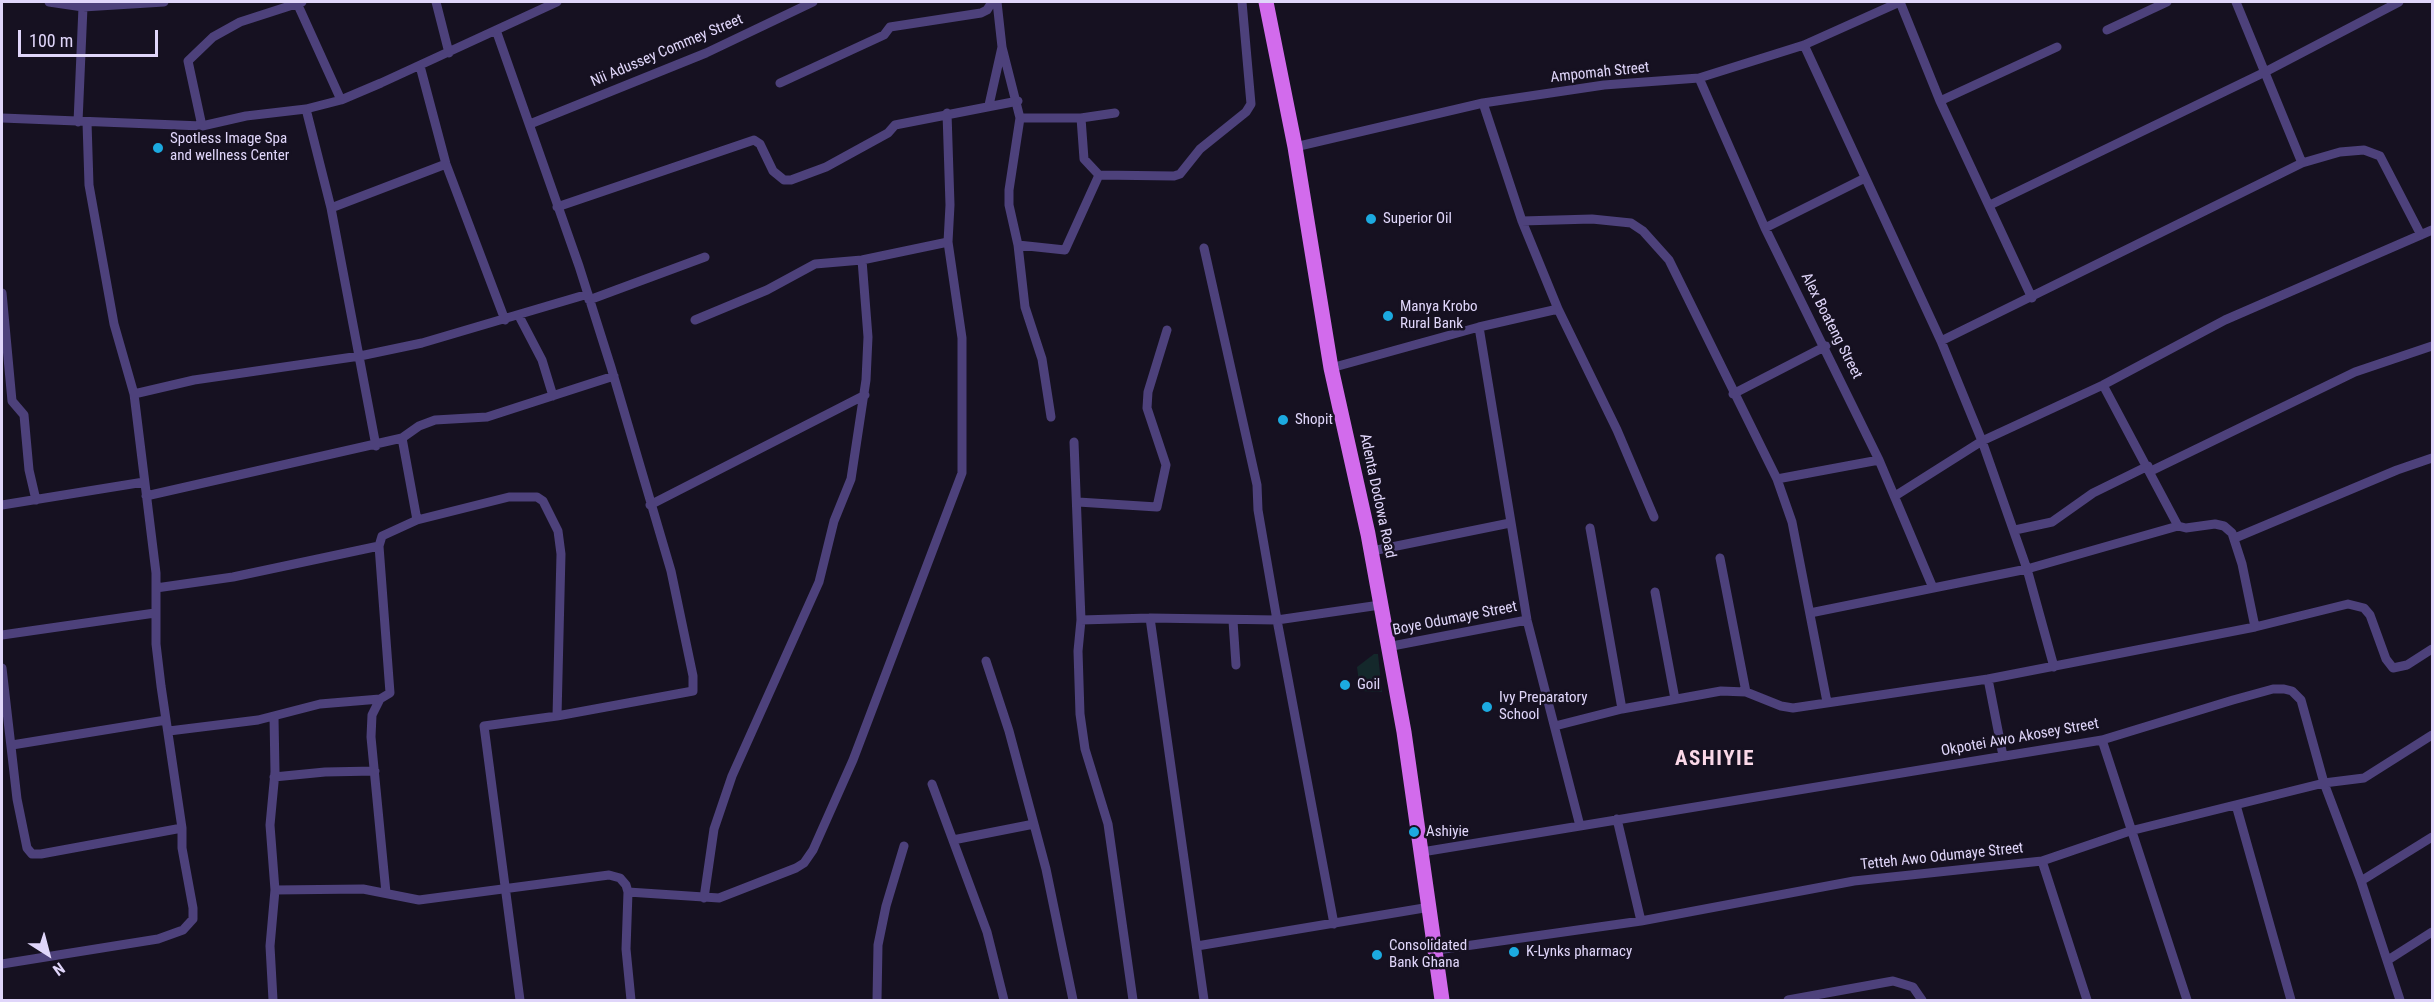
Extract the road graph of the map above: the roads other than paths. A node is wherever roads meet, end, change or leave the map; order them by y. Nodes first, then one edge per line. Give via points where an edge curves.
1 (51, 2) edge
2 (164, 2) edge
3 (300, 2) edge
4 (436, 2) edge
5 (557, 2) edge
6 (813, 2) edge
7 (992, 2) edge
8 (997, 2) edge
9 (1242, 2) edge
10 (1266, 2) edge
11 (1900, 2) edge
12 (2167, 2) edge
13 (2236, 2) edge
14 (2399, 2) edge
15 (1884, 5) edge
16 (83, 7) junction
17 (496, 30) junction
18 (2107, 30) dead end
19 (1804, 45) junction
20 (2057, 46) dead end
21 (1002, 47) junction
22 (449, 53) junction
23 (420, 66) junction
24 (2265, 72) junction
25 (1699, 78) junction
26 (780, 83) dead end
27 (341, 100) junction
28 (1018, 101) junction
29 (1940, 101) junction
30 (1484, 103) junction
31 (989, 105) junction
32 (306, 109) junction
33 (946, 113) junction
34 (1114, 113) dead end
35 (2, 118) edge
36 (1020, 118) junction
37 (1081, 118) junction
38 (82, 122) junction
39 (530, 124) junction
40 (202, 126) junction
41 (1295, 147) junction
42 (2302, 163) junction
43 (446, 164) junction
44 (1099, 175) junction
45 (1865, 178) junction
46 (1990, 205) junction
47 (557, 207) junction
48 (331, 208) junction
49 (1522, 221) junction
50 (1765, 228) junction
51 (2433, 230) edge
52 (2421, 235) junction
53 (948, 242) junction
54 (1018, 245) junction
55 (1204, 248) dead end
56 (705, 257) dead end
57 (862, 260) junction
58 (2, 293) edge
59 (589, 297) junction
60 (2032, 298) junction
61 (1558, 309) junction
62 (519, 316) junction
63 (505, 320) junction
64 (695, 320) dead end
65 (1479, 327) junction
66 (1167, 330) dead end
67 (1941, 341) junction
68 (1826, 346) junction
69 (2433, 346) edge
70 (360, 356) junction
71 (1331, 368) junction
72 (614, 376) junction
73 (2103, 385) junction
74 (134, 394) junction
75 (1733, 394) junction
76 (866, 395) junction
77 (553, 396) junction
78 (1051, 417) dead end
79 (402, 438) junction
80 (1982, 441) junction
81 (1074, 442) dead end
82 (376, 446) junction
83 (2433, 458) edge
84 (1880, 460) junction
85 (2149, 469) junction
86 (1777, 479) junction
87 (144, 483) junction
88 (146, 496) junction
89 (1895, 496) junction
90 (36, 500) junction
91 (1078, 502) junction
92 (2, 505) edge
93 (650, 505) junction
94 (1654, 517) dead end
95 (417, 520) junction
96 (1510, 523) junction
97 (2178, 526) junction
98 (1590, 528) dead end
99 (2014, 530) junction
100 (2235, 538) junction
101 (379, 546) junction
102 (1372, 551) junction
103 (1720, 558) dead end
104 (2027, 569) junction
105 (156, 588) junction
106 (1933, 588) junction
107 (1655, 592) dead end
108 (1380, 605) junction
109 (155, 613) junction
110 (1810, 613) junction
111 (1150, 618) junction
112 (1081, 620) junction
113 (1277, 620) junction
114 (1527, 620) junction
115 (1233, 621) junction
116 (2255, 627) junction
117 (2, 635) edge
118 (1388, 647) junction
119 (2433, 649) edge
120 (986, 661) dead end
121 (1236, 665) dead end
122 (2054, 667) junction
123 (2, 668) edge
124 (1988, 679) junction
125 (1746, 692) junction
126 (380, 699) junction
127 (1675, 699) junction
128 (1827, 702) junction
129 (1622, 709) junction
130 (557, 716) junction
131 (274, 717) junction
132 (166, 720) junction
133 (5, 722) edge
134 (1555, 726) junction
135 (169, 731) junction
136 (2433, 735) edge
137 (2102, 740) junction
138 (12, 745) junction
139 (2003, 756) junction
140 (375, 771) junction
141 (274, 777) junction
142 (2324, 783) junction
143 (932, 784) dead end
144 (2236, 805) junction
145 (1617, 819) junction
146 (1034, 824) junction
147 (1580, 826) junction
148 (182, 828) junction
149 (2130, 831) junction
150 (2433, 837) edge
151 (953, 840) junction
152 (904, 846) dead end
153 (1422, 852) junction
154 (2042, 861) junction
155 (2361, 881) junction
156 (275, 890) junction
157 (504, 891) junction
158 (628, 892) junction
159 (386, 893) junction
160 (704, 898) junction
161 (1430, 907) junction
162 (1641, 921) junction
163 (1334, 924) junction
164 (2433, 932) edge
165 (1197, 946) junction
166 (1437, 950) junction
167 (2388, 960) junction
168 (2, 964) edge
169 (273, 1000) edge
170 (520, 1000) edge
171 (631, 1000) edge
172 (877, 1000) edge
173 (1004, 1000) edge
174 (1073, 1000) edge
175 (1133, 1000) edge
176 (1204, 1000) edge
177 (1442, 1000) edge
178 (1788, 1000) edge
179 (1922, 1000) edge
180 (2087, 1000) edge
181 (2187, 1000) edge
182 (2290, 1000) edge
183 (2400, 1000) edge

1 - 16 street
2 - 16 street
3 - 27 street
3 - 40 street via 240,22 213,37 188,62
4 - 22 street
5 - 17 street
6 - 39 street, Nii Adussey Commey Street via 706,53
7 - 26 street via 981,13 890,27 884,34
8 - 21 street
9 - 44 street via 1251,104 1246,112 1200,149 1180,174
10 - 41 main road, Adenta Dodowa Road
11 - 15 street, Ampomah Street
11 - 29 street
12 - 18 street
13 - 24 street
14 - 24 street
15 - 19 street, Ampomah Street
16 - 38 street
17 - 22 street
17 - 39 street
19 - 25 street, Ampomah Street
19 - 45 street
20 - 29 street
21 - 28 street
21 - 31 street
22 - 23 street
23 - 27 street
23 - 43 street
24 - 42 street
24 - 46 street
25 - 30 street, Ampomah Street via 1604,85
25 - 50 street, Alex Boateng Street
27 - 32 street
28 - 31 street
28 - 36 street
29 - 46 street
30 - 41 street, Ampomah Street
30 - 49 street
31 - 33 street
32 - 40 street
32 - 48 street
33 - 47 street via 895,125 888,133 826,167 791,180 784,180 773,171 759,142 754,140
33 - 53 street
34 - 37 street
35 - 38 street
36 - 37 street
36 - 54 street via 1009,190
37 - 44 street via 1084,159
38 - 40 street
38 - 74 street via 114,324
39 - 47 street
41 - 71 main road, Adenta Dodowa Road
42 - 52 street via 2340,152 2376,153 2384,160
42 - 60 street
43 - 48 street
43 - 63 street
44 - 54 street via 1065,250
45 - 50 street
45 - 67 street
46 - 60 street
47 - 59 street
48 - 70 street
49 - 61 street
49 - 75 street via 1592,219 1631,224 1643,231 1670,260
50 - 68 street, Alex Boateng Street
51 - 52 street
52 - 73 street via 2225,320
53 - 57 street
53 - 160 street via 962,338 960,481 853,760 809,857 796,868 725,897
54 - 78 street via 1025,307 1042,359
55 - 113 street via 1257,485
56 - 59 street
57 - 64 street via 811,265 766,290
57 - 76 street via 868,337
58 - 90 street via 12,401 24,415
59 - 62 street
59 - 72 street
60 - 67 street
61 - 65 street
61 - 94 street
62 - 63 street
62 - 77 street via 542,360
63 - 70 street
65 - 71 street
65 - 96 street
66 - 91 street via 1148,392 1147,408 1166,465 1158,505 1155,509
67 - 80 street
68 - 75 street
68 - 84 street, Alex Boateng Street
69 - 85 street via 2361,370
70 - 74 street
70 - 82 street
71 - 102 main road, Adenta Dodowa Road
72 - 77 street
72 - 93 street
73 - 80 street
73 - 85 street
74 - 87 street
75 - 86 street
76 - 93 street
76 - 160 street via 851,479 834,521 819,582 732,776 714,830
77 - 79 street via 486,417 435,420
79 - 82 street
79 - 95 street
80 - 89 street
80 - 99 street
81 - 91 street
82 - 88 street
83 - 100 street
84 - 86 street
84 - 89 street, Alex Boateng Street
85 - 97 street
85 - 99 street via 2093,493 2052,522
86 - 110 street via 1792,522
87 - 88 street
87 - 90 street
88 - 105 street
89 - 106 street, Alex Boateng Street
90 - 92 street
91 - 112 street
93 - 130 street via 687,638 693,691
95 - 101 street via 382,536
95 - 130 street via 509,497 530,495 543,501 558,531 561,554
96 - 102 street
96 - 114 street
97 - 100 street via 2215,524 2229,528
97 - 104 street
98 - 129 street
99 - 104 street
100 - 116 street
101 - 105 street via 233,577
101 - 126 street via 390,693
102 - 108 main road, Adenta Dodowa Road
103 - 125 street
104 - 106 street
104 - 122 street
105 - 109 street
106 - 110 street
107 - 127 street
108 - 113 street
108 - 118 main road, Adenta Dodowa Road
109 - 117 street
109 - 132 street
110 - 128 street
111 - 112 street
111 - 115 street
111 - 165 street
112 - 175 street via 1078,677 1085,748 1108,824
113 - 115 street
113 - 163 street
114 - 118 street, Boye Odumaye Street
114 - 134 street
115 - 121 street
116 - 119 street via 2356,604 2370,615 2393,668 2407,665
116 - 122 street
118 - 153 main road, Adenta Dodowa Road
120 - 146 street
122 - 124 street
123 - 133 street
124 - 128 street
124 - 139 street
125 - 127 street via 1721,691
125 - 128 street via 1793,708
126 - 131 street via 320,704
126 - 140 street via 372,715
127 - 129 street
129 - 134 street
130 - 157 street via 484,726
131 - 135 street
131 - 141 street
132 - 135 street
132 - 138 street
133 - 138 street
134 - 147 street
135 - 148 street
136 - 142 street, Tetteh Awo Odumaye Street via 2364,777
137 - 139 street, Okpotei Awo Akosey Street
137 - 142 street, Okpotei Awo Akosey Street via 2233,700 2284,689 2301,700
137 - 149 street
138 - 148 street via 17,799 27,848 32,854
139 - 145 street, Okpotei Awo Akosey Street
140 - 141 street
140 - 159 street
141 - 156 street via 270,825
142 - 144 street, Tetteh Awo Odumaye Street
142 - 155 street, Okpotei Awo Akosey Street
143 - 151 street
144 - 149 street, Tetteh Awo Odumaye Street
144 - 182 street
145 - 147 street, Okpotei Awo Akosey Street
145 - 162 street
146 - 151 street
146 - 174 street
147 - 153 street, Okpotei Awo Akosey Street
148 - 168 street via 193,908 193,919 183,930 158,939
149 - 154 street, Tetteh Awo Odumaye Street
149 - 181 street
150 - 155 street
151 - 173 street via 987,932
152 - 172 street via 878,945
153 - 161 main road, Adenta Dodowa Road
154 - 162 street, Tetteh Awo Odumaye Street via 1854,881
154 - 180 street
155 - 167 street, Okpotei Awo Akosey Street
156 - 159 street via 363,889
156 - 169 street via 270,946
157 - 158 street via 599,874 620,878
157 - 159 street via 419,900
157 - 170 street
158 - 160 street
158 - 171 street via 626,949
161 - 163 street
161 - 166 main road, Adenta Dodowa Road
162 - 166 street, Tetteh Awo Odumaye Street
163 - 165 street
164 - 167 street
165 - 176 street
166 - 177 main road, Adenta Dodowa Road
167 - 183 street, Okpotei Awo Akosey Street
178 - 179 street via 1893,981 1913,987

